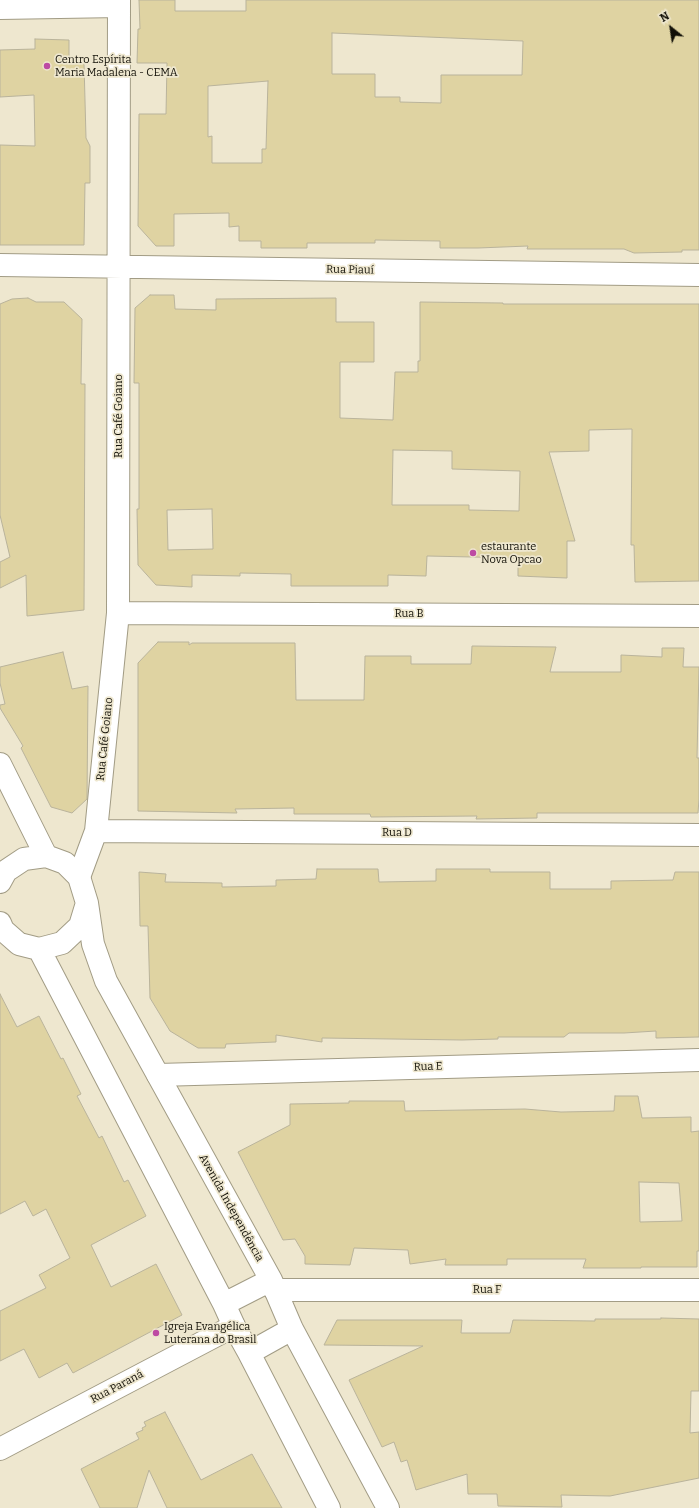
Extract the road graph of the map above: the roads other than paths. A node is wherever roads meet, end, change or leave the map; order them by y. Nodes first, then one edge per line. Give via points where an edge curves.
1 (119, 3) edge
2 (0, 8) edge
3 (0, 265) edge
4 (119, 266) junction
5 (699, 275) edge
6 (118, 613) junction
7 (699, 616) edge
8 (0, 764) edge
9 (96, 831) junction
10 (699, 835) edge
11 (46, 856) junction
12 (79, 877) junction
13 (0, 882) edge
14 (87, 904) junction
15 (1, 928) edge
16 (39, 949) junction
17 (699, 1060) edge
18 (158, 1075) junction
19 (273, 1285) junction
20 (699, 1290) edge
21 (224, 1304) junction
22 (234, 1326) junction
23 (292, 1328) junction
24 (249, 1353) junction
25 (0, 1449) edge
26 (329, 1508) edge
27 (388, 1508) edge

1 - 2 street
1 - 4 street, Rua Café Goiano
3 - 4 street, Rua Piauí
4 - 5 street, Rua Piauí
4 - 6 street, Rua Café Goiano
6 - 7 street, Rua B
6 - 9 street, Rua Café Goiano
8 - 11 street
9 - 10 street, Rua D
9 - 12 street, Rua Café Goiano
11 - 12 street via 65,863
11 - 13 street via 24,859 6,871
12 - 14 street, Avenida Independência
14 - 16 street via 80,926 62,943
14 - 18 street, Avenida Independência via 93,944 106,981
15 - 16 street via 19,944
16 - 21 street
17 - 18 street, Rua E
18 - 19 street, Avenida Independência
19 - 20 street, Rua F
19 - 21 street
19 - 23 street, Avenida Independência
21 - 22 street
22 - 24 street
22 - 25 street, Rua Paraná
23 - 24 street
23 - 27 street, Avenida Independência
24 - 26 street

